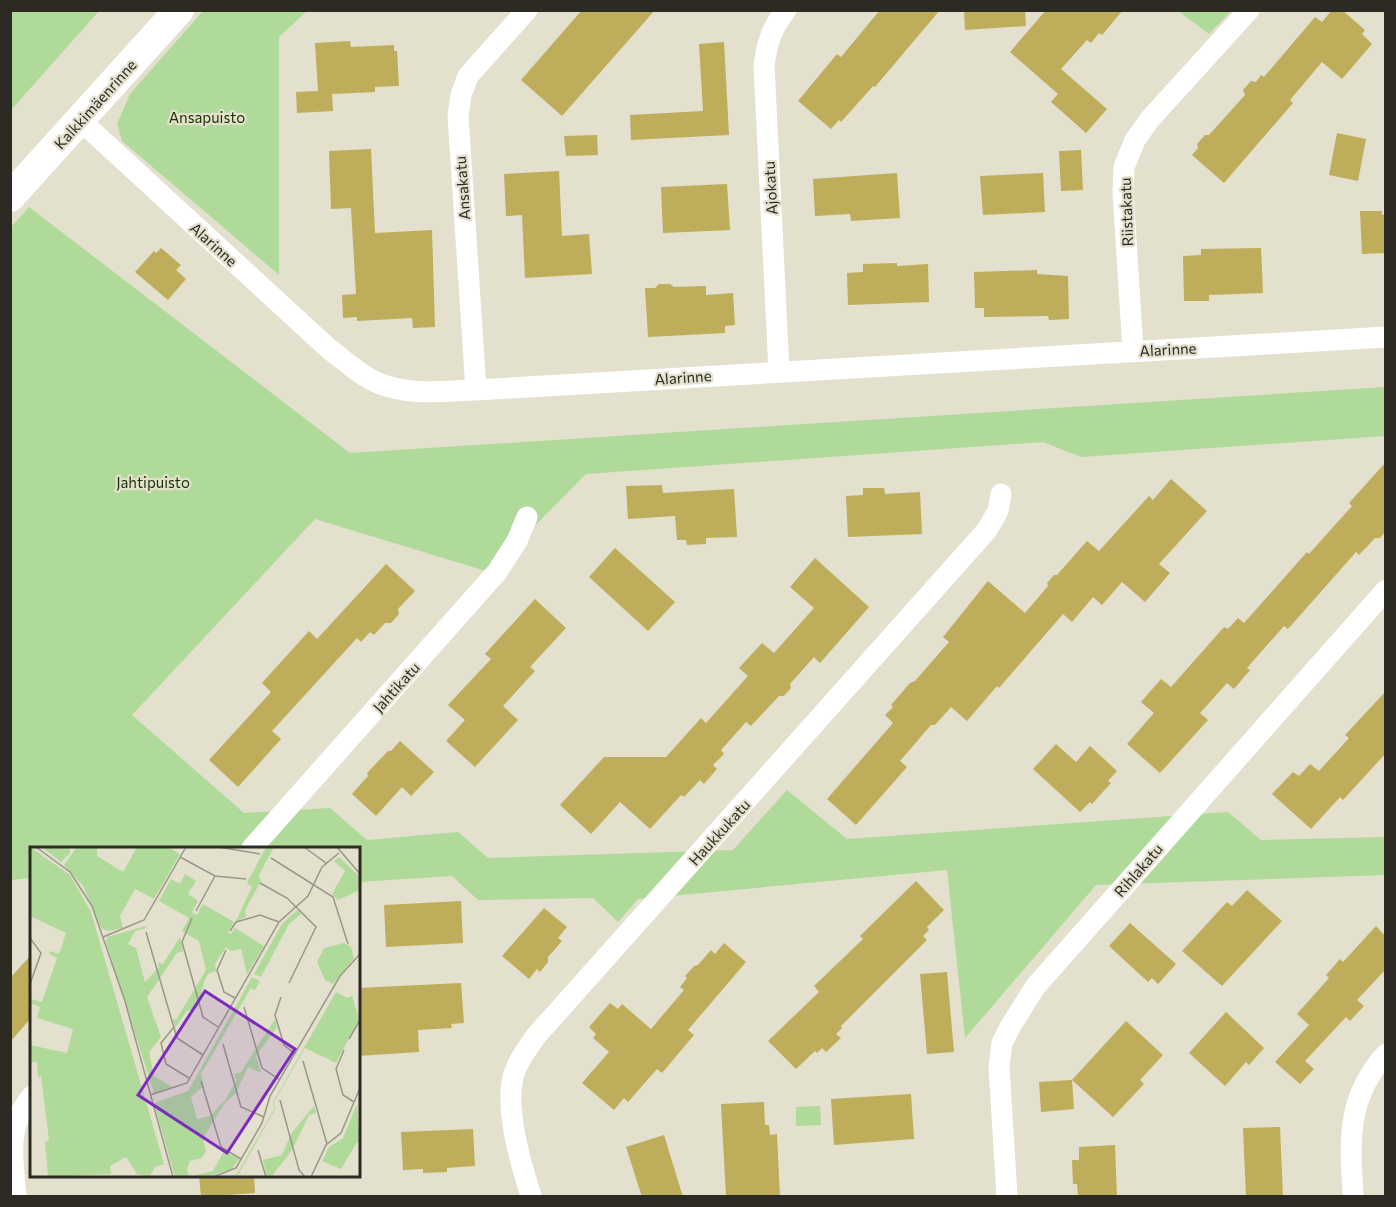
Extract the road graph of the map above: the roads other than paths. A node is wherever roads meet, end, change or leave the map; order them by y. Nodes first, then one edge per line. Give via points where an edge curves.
1 (179, 10) edge
2 (527, 10) edge
3 (786, 10) edge
4 (1249, 10) edge
5 (81, 121) junction
6 (10, 198) edge
7 (1386, 337) edge
8 (1133, 350) junction
9 (779, 371) junction
10 (476, 390) junction
11 (1001, 494) dead end
12 (527, 516) dead end
13 (1386, 590) edge
14 (254, 847) edge
15 (1386, 1054) edge
16 (30, 1098) edge
17 (16, 1197) edge
18 (531, 1197) edge
19 (1007, 1197) edge
20 (1353, 1197) edge

1 - 5 street, Kalkkimäenrinne
2 - 10 street, Ansakatu via 468,76 458,116
3 - 9 street, Ajokatu via 766,44 764,65
4 - 8 street, Riistakatu via 1150,119 1135,140 1124,167
5 - 6 street, Kalkkimäenrinne
5 - 10 street, Alarinne via 358,372 395,389 414,392
7 - 8 street, Alarinne
8 - 9 street, Alarinne
9 - 10 street, Alarinne
11 - 18 street, Haukkukatu via 998,511 987,530 522,1056 513,1076 511,1096
12 - 14 street, Jahtikatu via 497,572
13 - 19 street, Rihlakatu via 1035,987 1019,1010 1002,1043 999,1067
15 - 20 street via 1366,1080 1352,1119
16 - 17 street via 20,1110 14,1129

